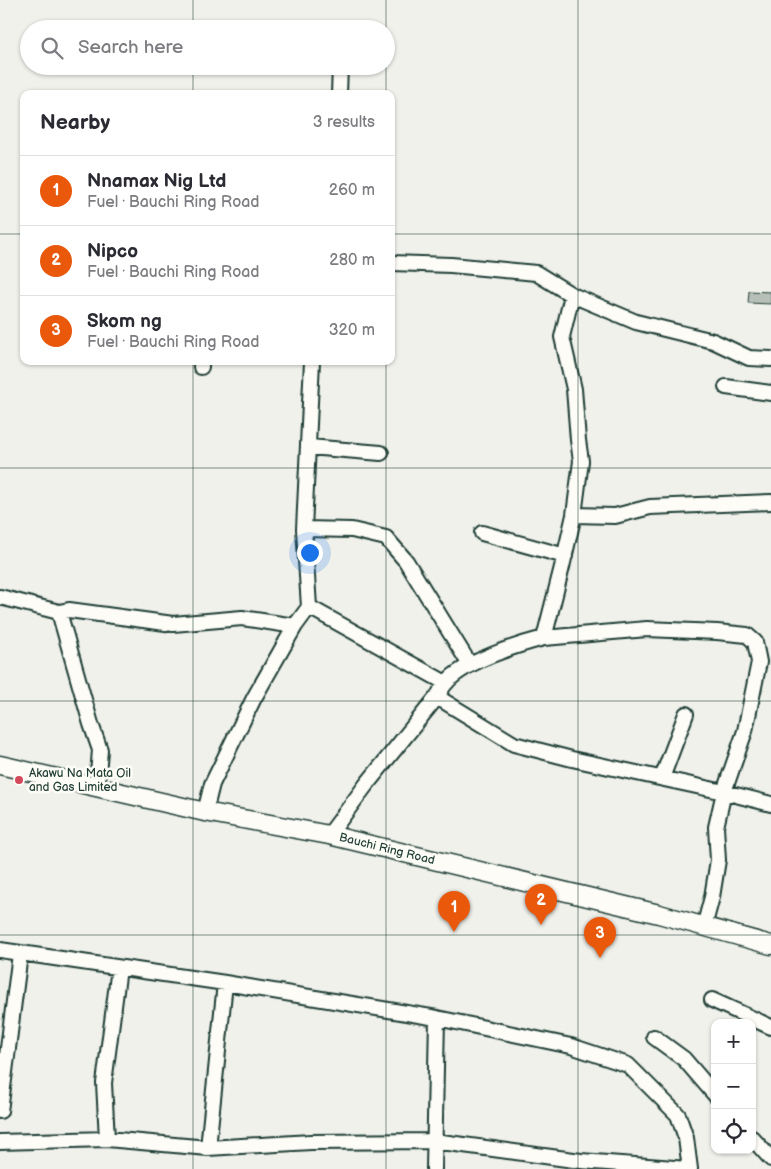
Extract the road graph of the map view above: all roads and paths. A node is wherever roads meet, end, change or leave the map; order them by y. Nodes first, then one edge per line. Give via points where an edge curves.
1 (340, 75) edge
2 (339, 90) edge
3 (395, 263) edge
4 (572, 295) junction
5 (771, 359) edge
6 (312, 365) edge
7 (726, 387) dead end
8 (771, 393) edge
9 (309, 446) junction
10 (381, 453) dead end
11 (771, 502) edge
12 (574, 515) junction
13 (304, 529) junction
14 (482, 532) dead end
15 (565, 556) junction
16 (0, 597) edge
17 (309, 608) junction
18 (59, 612) junction
19 (295, 626) junction
20 (544, 638) junction
21 (470, 665) junction
22 (446, 682) junction
23 (437, 697) junction
24 (686, 714) dead end
25 (0, 765) edge
26 (662, 778) junction
27 (97, 787) junction
28 (724, 792) junction
29 (771, 804) edge
30 (204, 812) junction
31 (329, 835) junction
32 (704, 927) junction
33 (771, 945) edge
34 (0, 950) edge
35 (20, 954) junction
36 (119, 968) junction
37 (225, 983) junction
38 (712, 1000) dead end
39 (437, 1018) junction
40 (771, 1026) edge
41 (654, 1036) dead end
42 (4, 1040) edge
43 (711, 1090) edge
44 (0, 1111) edge
45 (107, 1139) junction
46 (434, 1141) junction
47 (0, 1142) edge
48 (756, 1142) edge
49 (208, 1148) junction
50 (771, 1159) edge
51 (434, 1169) edge
52 (689, 1169) edge

1 - 2 street
3 - 4 street via 536,273
4 - 5 street via 636,322 713,341 749,358
4 - 12 street via 562,337 574,389 581,460
6 - 9 street
7 - 8 street
9 - 10 street
9 - 13 street
11 - 12 street via 650,507 615,516
12 - 15 street
13 - 17 street
13 - 21 street via 352,530 386,538 406,561
14 - 15 street
15 - 20 street
16 - 18 street
17 - 19 street
17 - 22 street
18 - 19 street via 68,610 173,624 242,618
18 - 27 street via 100,750
19 - 30 street via 254,698 212,784
20 - 21 street via 516,645
20 - 28 street via 647,630 747,635 755,642 759,662 745,731
21 - 22 street
22 - 23 street
23 - 26 street via 514,744
23 - 31 street
24 - 26 street
25 - 27 main road, Bauchi Ring Road
26 - 28 street
27 - 30 main road, Bauchi Ring Road
28 - 29 street
28 - 32 street via 716,827 718,860
30 - 31 main road, Bauchi Ring Road
31 - 32 main road, Bauchi Ring Road
32 - 33 main road, Bauchi Ring Road
34 - 35 street
35 - 36 street
35 - 42 street
36 - 37 street
36 - 45 street via 104,1083
37 - 39 street
37 - 49 street
38 - 40 street
39 - 46 street
39 - 52 street via 570,1046 628,1065 678,1115 686,1138
41 - 43 street via 684,1058
42 - 44 street
45 - 47 street
45 - 49 street
46 - 49 street via 311,1142
46 - 51 street
46 - 52 street via 581,1161
48 - 50 street

